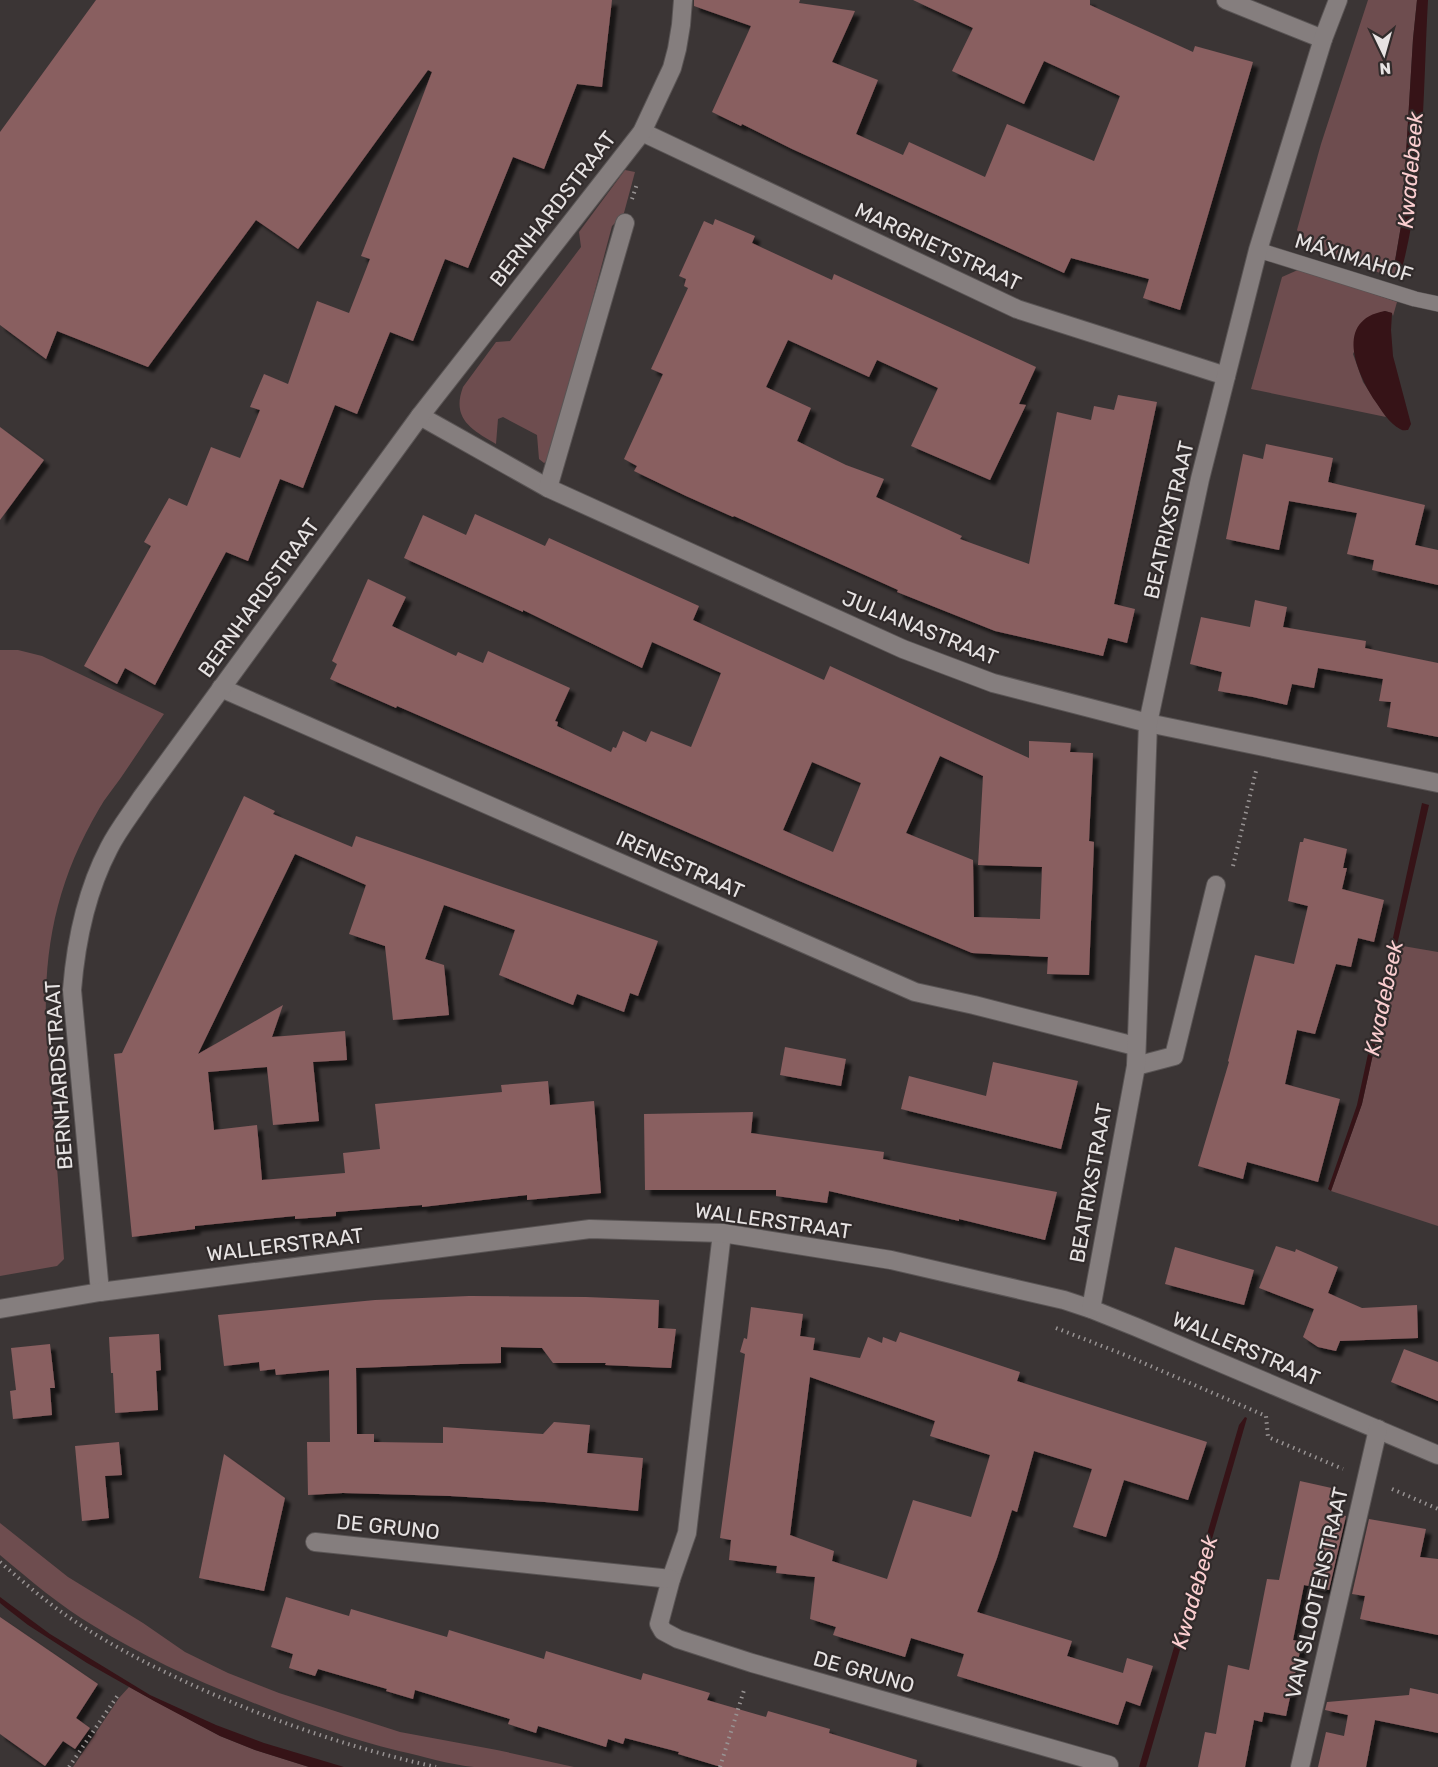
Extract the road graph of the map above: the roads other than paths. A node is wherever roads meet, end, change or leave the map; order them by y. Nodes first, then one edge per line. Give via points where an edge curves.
1 (682, 0) edge
2 (1226, 0) edge
3 (1338, 0) edge
4 (1323, 39) junction
5 (642, 132) junction
6 (625, 222) dead end
7 (1258, 250) junction
8 (1438, 304) edge
9 (1226, 376) junction
10 (420, 416) junction
11 (548, 488) junction
12 (220, 688) junction
13 (1148, 723) junction
14 (1438, 783) edge
15 (1216, 885) road end
16 (1135, 1046) junction
17 (1136, 1065) junction
18 (722, 1233) junction
19 (100, 1292) junction
20 (0, 1309) edge
21 (1091, 1309) junction
22 (1378, 1429) junction
23 (1438, 1455) edge
24 (315, 1542) dead end
25 (671, 1579) junction
26 (1109, 1765) dead end
27 (1300, 1767) edge

1 - 5 street, BERNHARDSTRAAT via 672,68
2 - 4 street
3 - 4 street, BEATRIXSTRAAT
4 - 7 street, BEATRIXSTRAAT
5 - 9 street, MARGRIETSTRAAT via 1017,309
5 - 10 street, BERNHARDSTRAAT
6 - 11 street
7 - 8 lane, MÁXIMAHOF
7 - 9 street, BEATRIXSTRAAT
9 - 13 street, BEATRIXSTRAAT
10 - 11 street, JULIANASTRAAT
10 - 12 street, BERNHARDSTRAAT
11 - 13 street, JULIANASTRAAT via 903,649 993,683
12 - 16 street, IRENESTRAAT via 915,992
12 - 19 street, BERNHARDSTRAAT via 110,847 97,875 74,960 72,990
13 - 14 street, JULIANASTRAAT
13 - 16 street, BEATRIXSTRAAT
15 - 17 street via 1174,1056
16 - 17 street, BEATRIXSTRAAT
17 - 21 street, BEATRIXSTRAAT
18 - 19 street, WALLERSTRAAT via 590,1229
18 - 21 street, WALLERSTRAAT via 891,1260
18 - 25 street, DE GRUNO via 687,1533
19 - 20 street, WALLERSTRAAT
21 - 22 street, WALLERSTRAAT
22 - 23 street, WALLERSTRAAT
22 - 27 street, VAN SLOOTENSTRAAT
24 - 25 street, DE GRUNO
25 - 26 street, DE GRUNO via 659,1624 663,1631 678,1639

